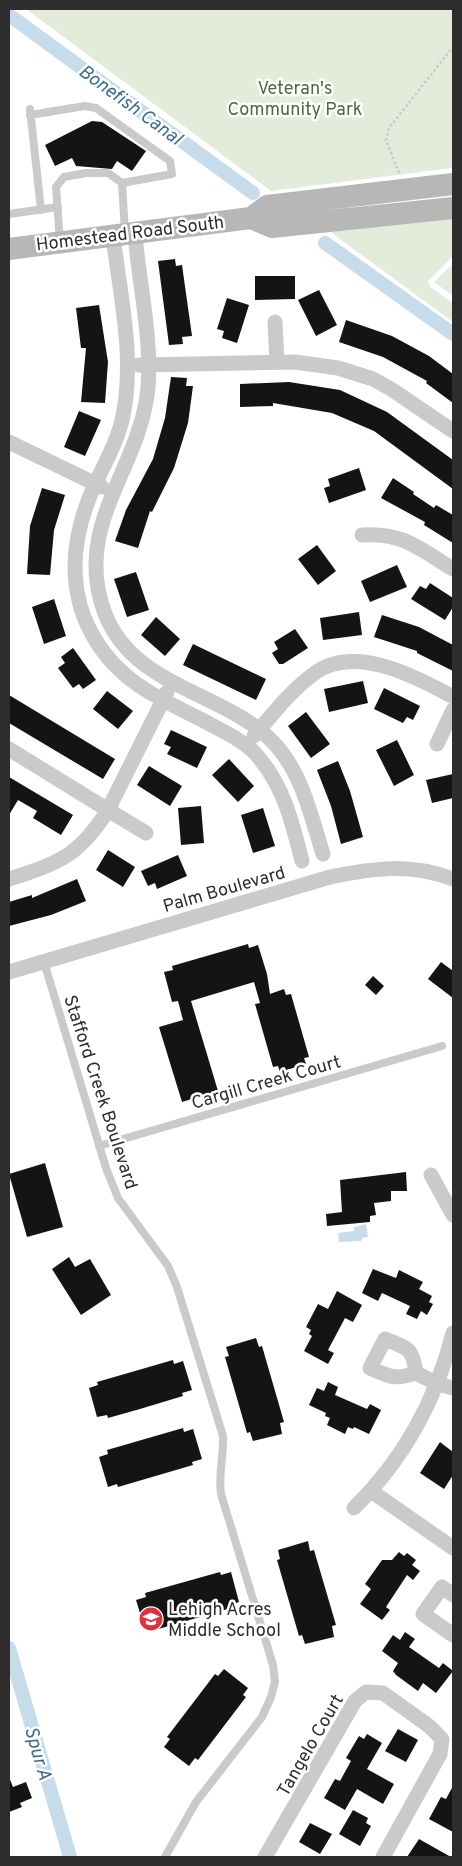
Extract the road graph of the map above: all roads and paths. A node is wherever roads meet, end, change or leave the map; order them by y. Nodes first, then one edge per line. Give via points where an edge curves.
1 (453, 47) edge
2 (401, 178) dead end
3 (122, 184) junction
4 (453, 184) edge
5 (58, 207) junction
6 (453, 208) edge
7 (41, 210) junction
8 (9, 214) edge
9 (251, 218) junction
10 (124, 235) junction
11 (60, 242) junction
12 (9, 249) edge
13 (275, 322) dead end
14 (277, 362) junction
15 (148, 365) junction
16 (128, 366) junction
17 (453, 431) edge
18 (9, 442) edge
19 (95, 484) junction
20 (112, 493) junction
21 (362, 536) dead end
22 (453, 569) edge
23 (171, 683) junction
24 (453, 696) edge
25 (162, 701) junction
26 (453, 710) edge
27 (259, 730) junction
28 (437, 744) dead end
29 (246, 745) junction
30 (9, 750) edge
31 (108, 810) junction
32 (311, 814) junction
33 (292, 821) junction
34 (146, 833) dead end
35 (323, 854) dead end
36 (302, 861) dead end
37 (9, 879) edge
38 (453, 879) edge
39 (44, 962) junction
40 (9, 972) edge
41 (442, 1046) dead end
42 (99, 1146) junction
43 (431, 1175) dead end
44 (448, 1190) edge
45 (453, 1214) edge
46 (453, 1333) edge
47 (416, 1373) dead end
48 (438, 1384) junction
49 (453, 1388) edge
50 (371, 1491) junction
51 (354, 1508) dead end
52 (453, 1548) edge
53 (453, 1593) edge
54 (453, 1635) edge
55 (166, 1857) edge
56 (265, 1857) edge
57 (383, 1857) edge

1 - 2 path via 389,128 386,140
3 - 5 lane via 108,173 64,177 56,187
3 - 7 lane via 172,174 170,161 96,108 85,106 30,112
3 - 10 lane
4 - 9 main road, Homestead Road South via 268,206
5 - 7 lane
5 - 11 lane
6 - 9 main road, Homestead Road South via 272,227
7 - 8 lane
9 - 10 main road, Homestead Road South
10 - 11 main road, Homestead Road South
10 - 15 street
10 - 16 street
11 - 12 main road, Homestead Road South
13 - 14 street
14 - 15 street
14 - 17 street via 338,368 373,380 408,399
15 - 16 street
15 - 20 street via 148,387 140,429
16 - 19 street via 123,417
18 - 19 street
19 - 20 street
19 - 25 street via 80,522 75,554 77,592 84,617 117,669
20 - 23 street via 97,537 95,567 104,612 133,656
21 - 22 street via 383,534 401,538
23 - 25 street
23 - 27 street via 240,716
24 - 27 street via 402,671 369,662 349,662 316,672 286,698
25 - 29 street
25 - 31 street
26 - 28 street
27 - 29 street
27 - 32 street via 273,742 292,769
29 - 33 street via 278,785
30 - 31 street
31 - 34 street
31 - 37 street via 89,838 68,857
32 - 33 street
32 - 35 street
33 - 36 street
38 - 39 street, Palm Boulevard via 416,870 384,868 330,877
39 - 40 street, Palm Boulevard
39 - 42 lane, Stafford Creek Boulevard
41 - 42 lane, Cargill Creek Court
42 - 55 lane, Stafford Creek Boulevard via 118,1198 168,1266 177,1287 223,1436 221,1494 273,1665 275,1682 262,1717 196,1802
43 - 44 street
44 - 45 street
46 - 48 street
47 - 48 street
48 - 49 street
48 - 50 street via 405,1446
50 - 51 street
50 - 52 street
53 - 54 street via 442,1587 423,1614
56 - 57 street, Tangelo Court via 355,1701 366,1692 383,1693 442,1739 440,1754

